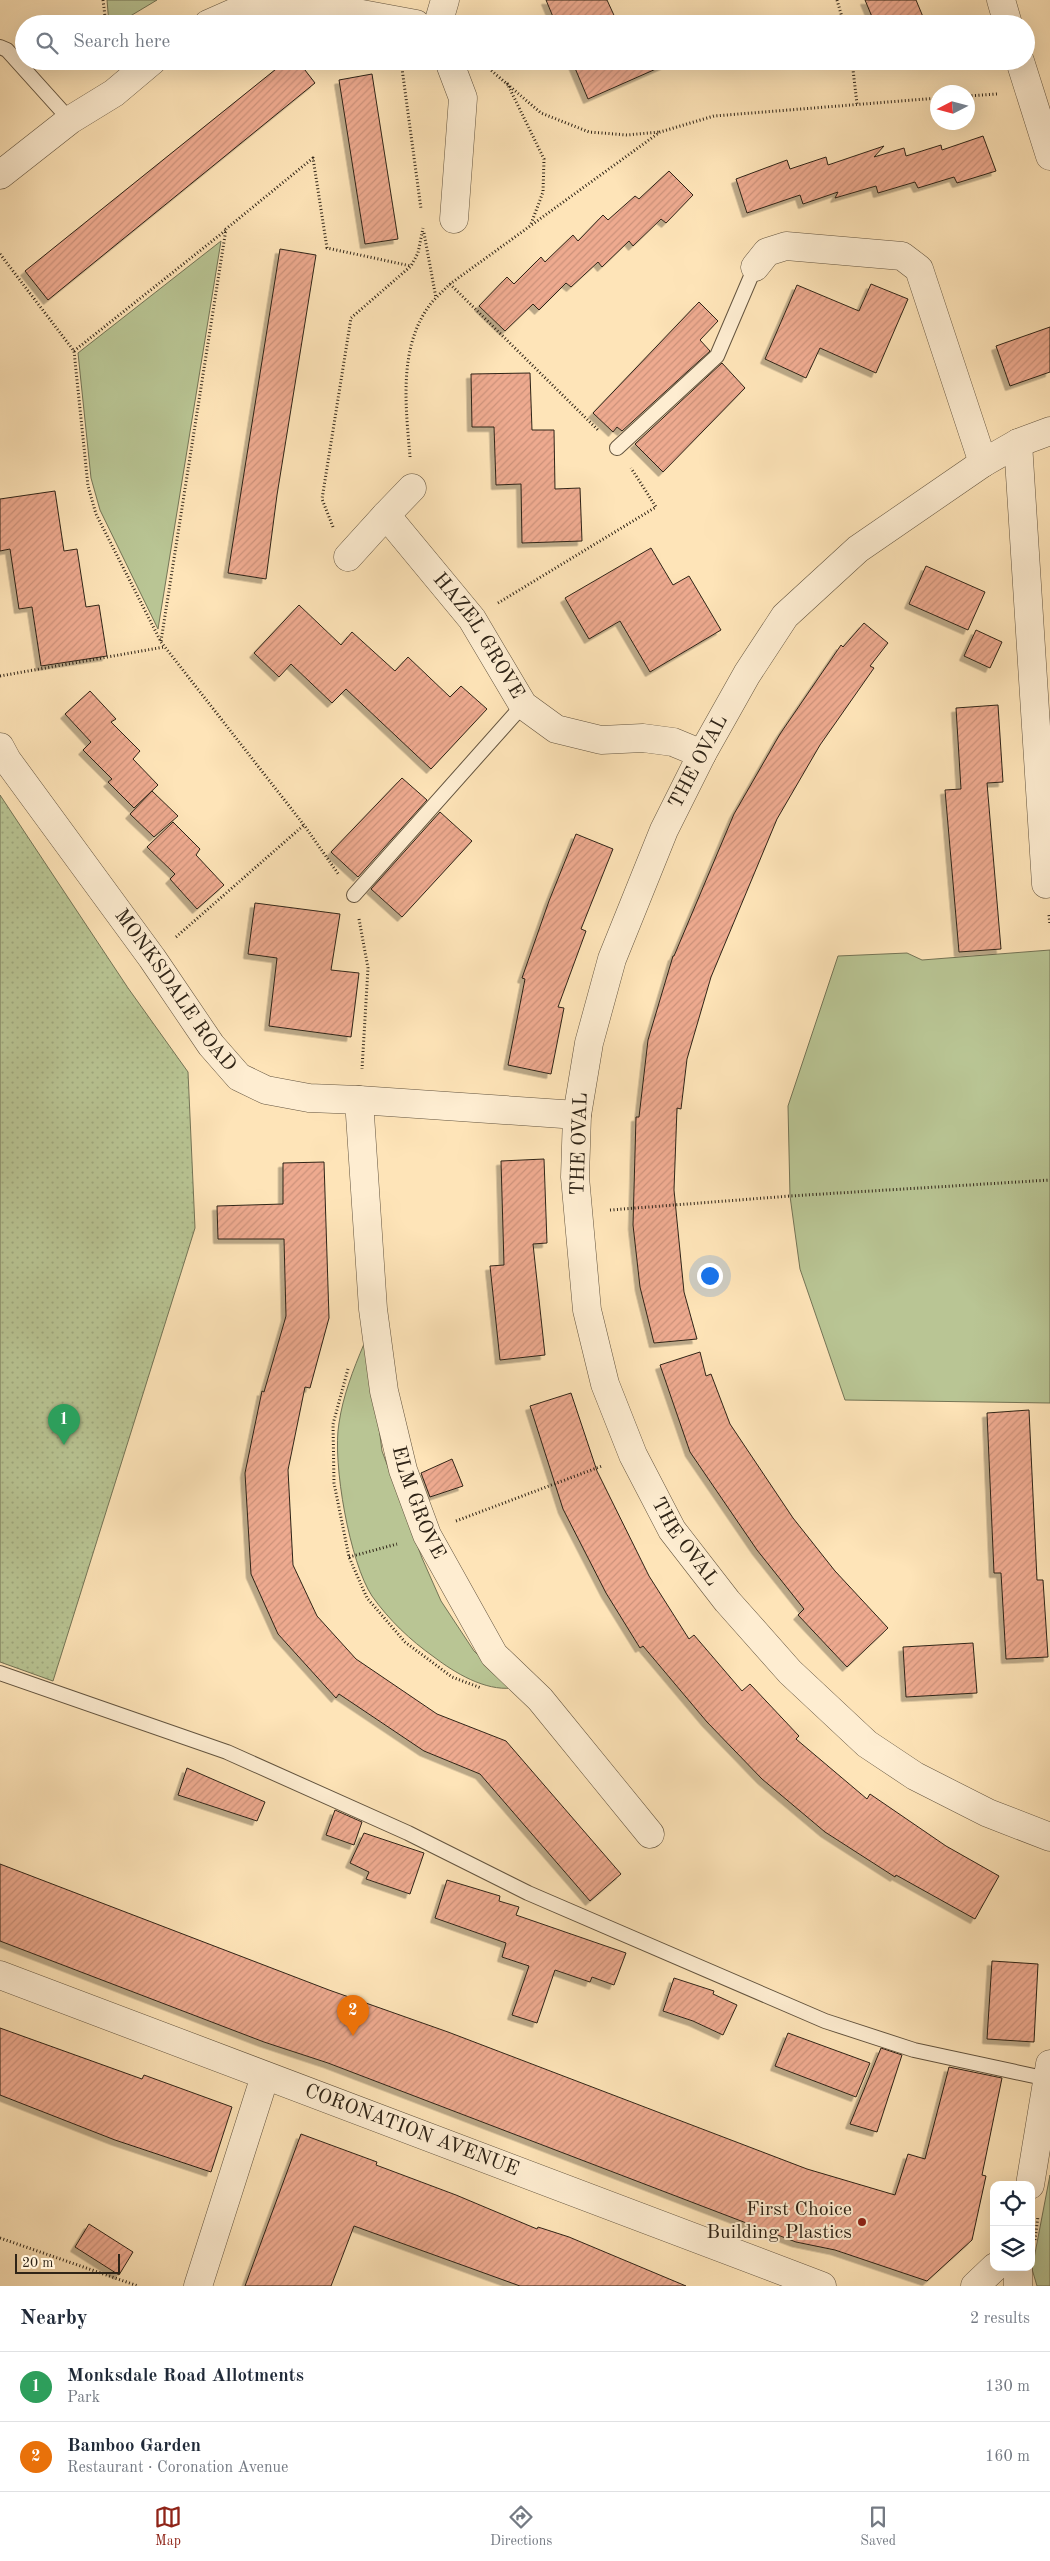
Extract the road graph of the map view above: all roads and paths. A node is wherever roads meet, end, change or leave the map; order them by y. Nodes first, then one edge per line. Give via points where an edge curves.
1 (103, 0) edge
2 (445, 0) edge
3 (836, 0) edge
4 (1001, 0) edge
5 (105, 15) edge
6 (228, 15) edge
7 (367, 15) edge
8 (441, 15) edge
9 (841, 15) edge
10 (1005, 15) edge
11 (0, 46) edge
12 (15, 59) edge
13 (25, 70) edge
14 (141, 70) edge
15 (401, 70) edge
16 (452, 70) edge
17 (492, 70) edge
18 (853, 70) edge
19 (1023, 70) edge
20 (506, 80) junction
21 (930, 99) edge
22 (858, 104) junction
23 (70, 120) junction
24 (660, 132) junction
25 (1050, 156) edge
26 (0, 175) edge
27 (422, 217) dead end
28 (454, 219) dead end
29 (531, 225) junction
30 (226, 229) junction
31 (0, 254) edge
32 (411, 266) junction
33 (755, 267) joint
34 (450, 284) junction
35 (436, 298) junction
36 (74, 351) junction
37 (1050, 431) edge
38 (1018, 443) junction
39 (618, 448) junction
40 (983, 463) junction
41 (412, 488) joint
42 (386, 515) junction
43 (348, 557) joint
44 (472, 619) junction
45 (161, 642) junction
46 (164, 648) junction
47 (0, 676) edge
48 (523, 706) junction
49 (0, 747) edge
50 (702, 754) junction
51 (304, 825) junction
52 (1046, 884) dead end
53 (354, 895) junction
54 (152, 958) junction
55 (360, 1100) junction
56 (577, 1115) junction
57 (1050, 1180) edge
58 (578, 1215) junction
59 (349, 1367) dead end
60 (633, 1455) junction
61 (427, 1535) junction
62 (349, 1557) junction
63 (0, 1673) edge
64 (489, 1691) dead end
65 (650, 1834) dead end
66 (1050, 1837) edge
67 (0, 1976) edge
68 (1049, 2071) edge
69 (265, 2076) junction
70 (1031, 2181) edge
71 (0, 2238) edge
72 (992, 2271) edge
73 (1018, 2271) edge
74 (138, 2286) edge
75 (198, 2286) edge
76 (822, 2286) edge
77 (975, 2286) edge
78 (1018, 2286) edge

1 - 5 path
2 - 8 street
3 - 9 path
4 - 10 street
6 - 7 street via 249,6 324,7
11 - 12 lane
13 - 23 lane
14 - 23 street via 114,93
15 - 27 path
16 - 28 street via 463,98
17 - 20 path
18 - 22 path
19 - 25 street
20 - 24 path via 541,113 589,132 626,135
20 - 29 path via 544,159 543,192
21 - 22 path
22 - 24 path via 714,116
23 - 26 street
24 - 29 path
29 - 34 path
30 - 32 path via 313,158 327,248
30 - 36 path
30 - 45 path
31 - 36 path
32 - 35 path via 418,253 423,227
32 - 43 path via 352,318 322,498 339,543
33 - 39 lane via 718,356
33 - 40 street via 767,252 786,246 902,256 919,269
34 - 35 path
34 - 39 path
35 - 41 path via 428,307 411,343 405,401
36 - 45 path via 88,486 96,514
37 - 38 street, THE OVAL
38 - 40 street, THE OVAL
38 - 52 street
39 - 44 path via 656,506
40 - 50 street, THE OVAL via 858,549 784,616
41 - 42 street
42 - 43 street
42 - 44 street, HAZEL GROVE
44 - 48 street, HAZEL GROVE
45 - 46 path
46 - 47 path
46 - 51 path
48 - 50 street, HAZEL GROVE via 556,730 601,740 643,738 674,742
48 - 53 lane
49 - 54 street, MONKSDALE ROAD
50 - 56 street, THE OVAL via 664,830 612,959 589,1042
51 - 53 path
51 - 54 path
53 - 55 path via 368,968
54 - 55 street, MONKSDALE ROAD via 211,1045 239,1077 266,1090 308,1098
55 - 56 street, MONKSDALE ROAD
55 - 61 street, ELM GROVE via 373,1309 384,1391 403,1470
56 - 58 street, THE OVAL via 575,1177
57 - 58 path via 790,1196
58 - 60 street, THE OVAL via 586,1310 605,1384
59 - 62 path via 333,1424 334,1483
60 - 61 path via 448,1524
60 - 66 street, THE OVAL via 672,1530 727,1601 790,1672 860,1737 915,1776 988,1813
61 - 62 path
61 - 65 street, ELM GROVE via 494,1655 540,1699
62 - 64 path via 367,1598 405,1642 452,1677
63 - 68 lane via 227,1752 408,1833 528,1892 825,2021 914,2050
67 - 69 street, CORONATION AVENUE
68 - 70 street
69 - 75 street
69 - 76 street, CORONATION AVENUE
71 - 74 path
72 - 77 street
73 - 78 street

